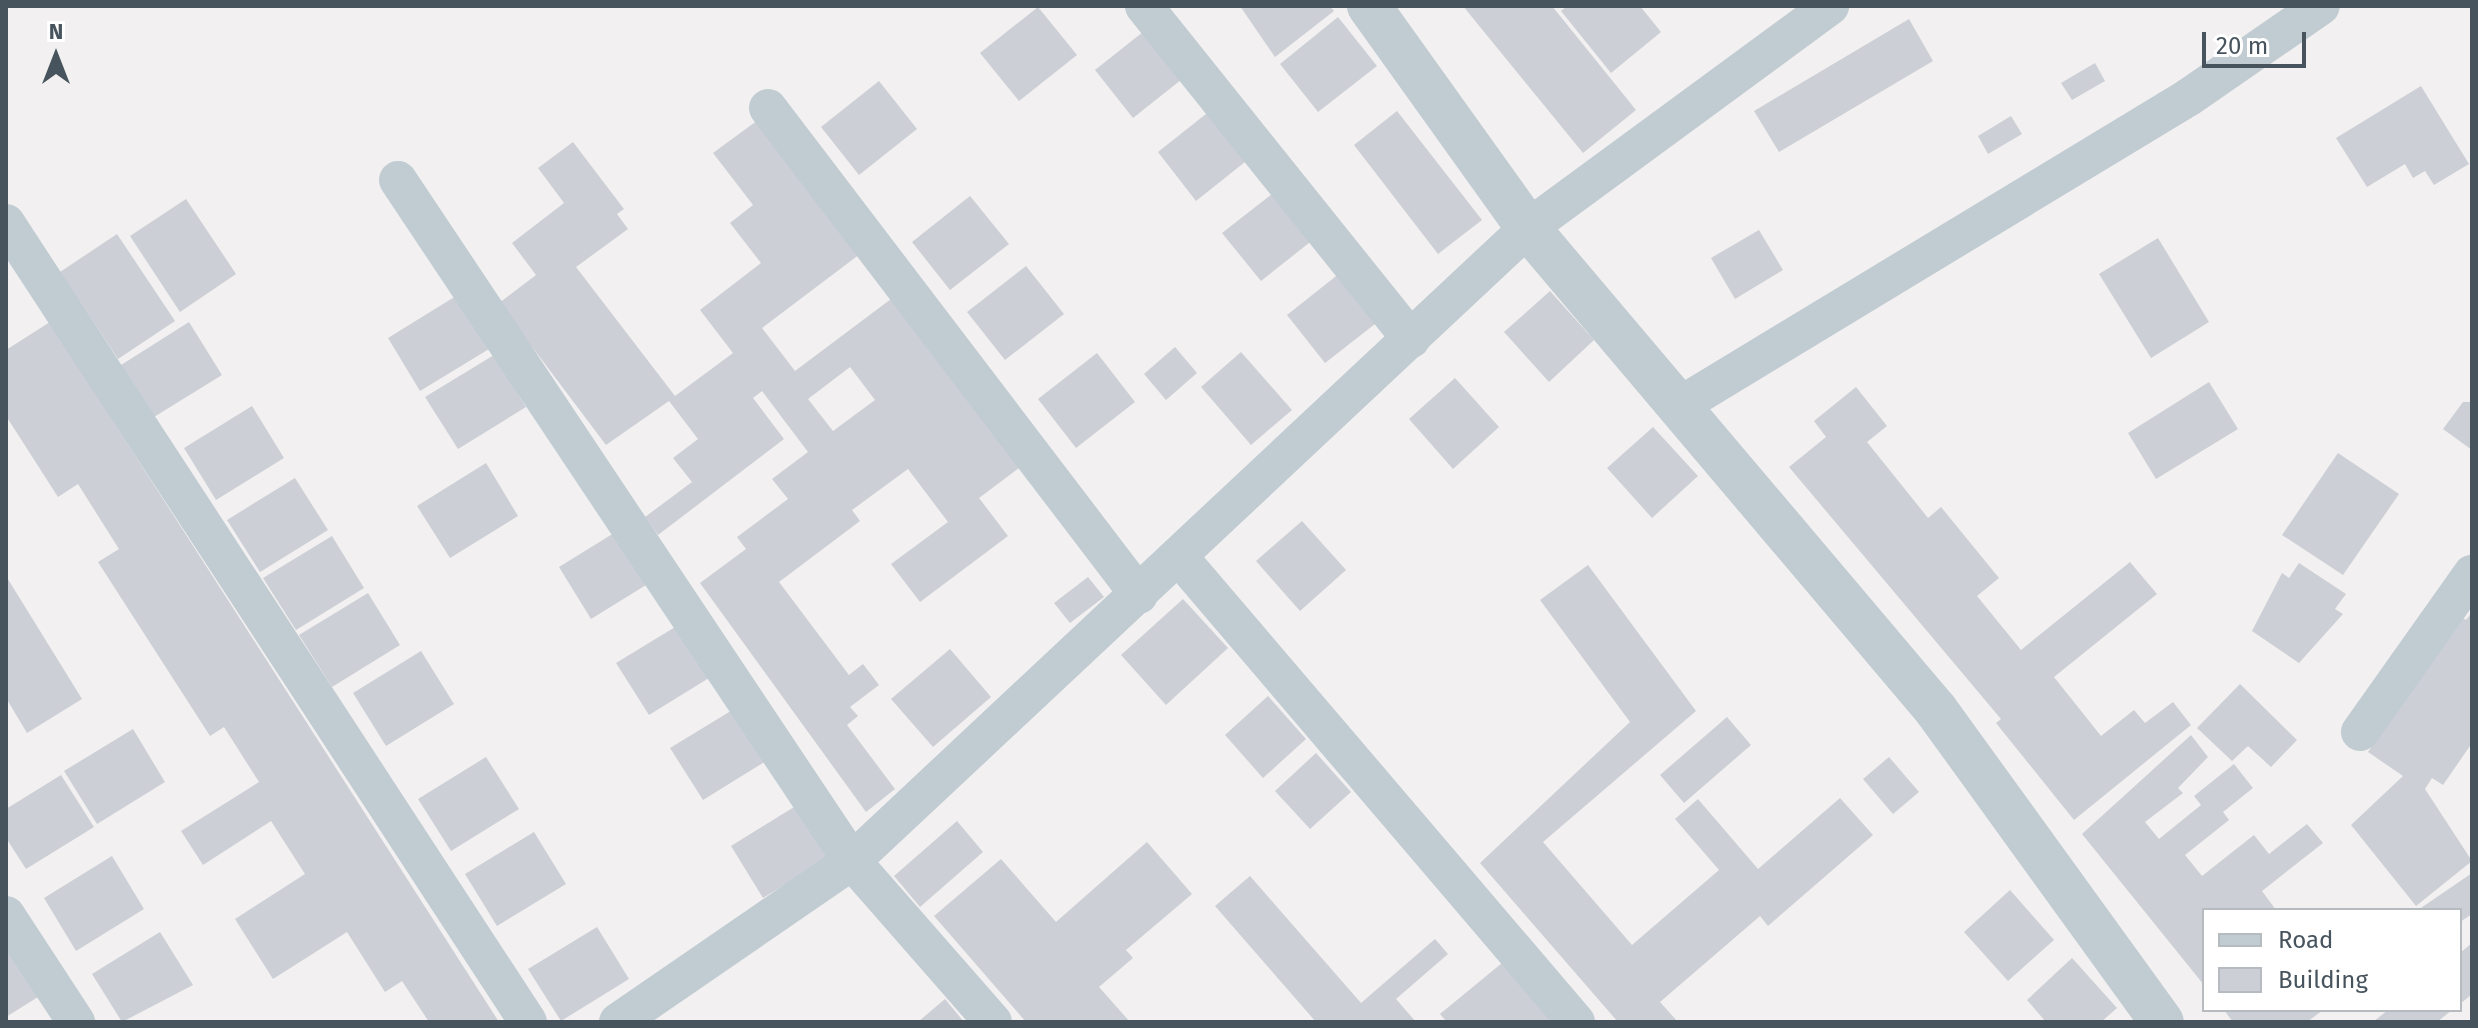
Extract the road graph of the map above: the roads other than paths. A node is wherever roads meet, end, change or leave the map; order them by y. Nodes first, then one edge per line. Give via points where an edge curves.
1 (1144, 6) edge
2 (1369, 6) edge
3 (1830, 6) edge
4 (2321, 6) edge
5 (768, 108) dead end
6 (398, 180) dead end
7 (6, 223) edge
8 (1528, 228) junction
9 (1411, 339) junction
10 (1679, 406) junction
11 (1180, 558) junction
12 (2472, 574) edge
13 (1139, 595) junction
14 (2360, 732) dead end
15 (852, 861) junction
16 (6, 915) edge
17 (76, 1022) edge
18 (528, 1022) edge
19 (618, 1022) edge
20 (993, 1022) edge
21 (1576, 1022) edge
22 (2162, 1022) edge

1 - 9 street
2 - 8 street
3 - 8 street
4 - 10 street via 2189,97
5 - 13 street
6 - 15 street
7 - 18 street
8 - 9 street
8 - 10 street
9 - 11 street
10 - 22 street via 1936,710
11 - 13 street
11 - 21 street
12 - 14 street
13 - 15 street
15 - 19 street
15 - 20 street
16 - 17 street

